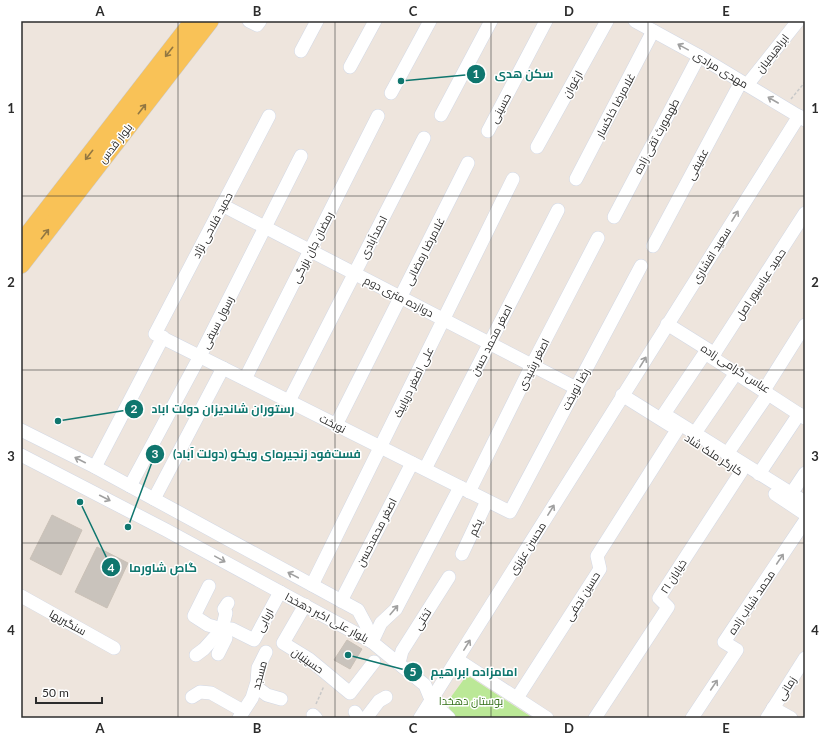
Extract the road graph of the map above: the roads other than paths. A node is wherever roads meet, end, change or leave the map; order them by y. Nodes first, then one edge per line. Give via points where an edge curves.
1 (193, 21) edge
2 (210, 21) edge
3 (249, 21) edge
4 (260, 21) edge
5 (317, 21) edge
6 (375, 21) edge
7 (430, 21) edge
8 (491, 21) edge
9 (546, 21) edge
10 (607, 21) edge
11 (635, 21) edge
12 (798, 21) edge
13 (653, 31) junction
14 (300, 52) dead end
15 (699, 56) junction
16 (350, 67) dead end
17 (744, 83) junction
18 (391, 93) dead end
19 (441, 115) dead end
20 (269, 116) dead end
21 (378, 116) dead end
22 (802, 118) edge
23 (488, 131) dead end
24 (424, 138) dead end
25 (536, 147) dead end
26 (301, 156) dead end
27 (468, 163) dead end
28 (513, 179) dead end
29 (576, 179) dead end
30 (222, 205) junction
31 (558, 210) dead end
32 (805, 214) edge
33 (614, 217) dead end
34 (265, 227) junction
35 (598, 238) dead end
36 (21, 243) edge
37 (653, 246) dead end
38 (310, 251) junction
39 (21, 265) edge
40 (641, 266) dead end
41 (354, 273) junction
42 (400, 297) junction
43 (444, 320) junction
44 (667, 324) junction
45 (805, 325) edge
46 (159, 335) junction
47 (490, 343) junction
48 (714, 354) junction
49 (200, 356) junction
50 (532, 365) junction
51 (223, 368) junction
52 (736, 373) junction
53 (245, 379) junction
54 (576, 388) junction
55 (767, 390) junction
56 (622, 395) junction
57 (290, 401) junction
58 (803, 415) edge
59 (336, 425) junction
60 (21, 430) edge
61 (677, 430) junction
62 (695, 433) junction
63 (381, 447) junction
64 (727, 454) junction
65 (21, 455) edge
66 (412, 463) junction
67 (95, 467) junction
68 (425, 469) junction
69 (750, 473) junction
70 (805, 473) edge
71 (130, 486) junction
72 (465, 490) junction
73 (791, 494) junction
74 (154, 500) junction
75 (487, 501) junction
76 (805, 502) edge
77 (176, 511) junction
78 (510, 512) joint
79 (805, 514) edge
80 (805, 521) edge
81 (204, 526) junction
82 (166, 530) junction
83 (193, 544) junction
84 (462, 554) dead end
85 (449, 577) dead end
86 (312, 585) junction
87 (209, 586) dead end
88 (280, 592) junction
89 (21, 596) edge
90 (341, 601) junction
91 (228, 602) dead end
92 (305, 606) junction
93 (222, 629) junction
94 (372, 642) junction
95 (114, 648) dead end
96 (266, 652) dead end
97 (218, 654) dead end
98 (196, 655) dead end
99 (805, 658) edge
100 (458, 660) junction
101 (374, 662) dead end
102 (399, 663) junction
103 (256, 687) junction
104 (192, 697) dead end
105 (386, 697) dead end
106 (517, 698) junction
107 (281, 700) dead end
108 (432, 702) junction
109 (770, 713) edge
110 (241, 715) edge
111 (365, 716) edge
112 (420, 718) edge
113 (436, 718) edge
114 (449, 718) edge
115 (547, 718) edge
116 (595, 718) edge
117 (692, 718) edge
118 (791, 718) edge

1 -> 36 main road, بلوار قدس
39 -> 2 main road, بلوار قدس
3 - 4 street via 257,25
5 - 14 street
6 - 16 street
7 - 18 street
8 - 19 street
9 - 23 street, حسینی
10 - 25 street, ارغوان
11 - 13 street, مهدی مرادی
12 - 17 street, ابراهیمیان
15 -> 13 street, مهدی مرادی
13 - 29 street, غلامرضا خاکسار
15 - 17 street, مهدی مرادی
15 - 33 street, طهمورث تقی زاده
22 -> 17 street, مهدی مرادی
17 - 37 street, عفیفی
20 - 30 street, حمید فلاحی نژاد
21 - 38 street, رمضان جان بزرگی
44 -> 22 street, سعید افشاری
24 - 41 street, احمدآبادی
26 - 34 street, رسول سیفی
27 - 42 street, غلامرضا رمضانی
28 - 43 street, علی اصغر دریابیک
30 - 34 street, دوازده متری دوم
30 - 46 street, حمید فلاحی نژاد
31 - 47 street, اصغر محمد حسن
32 - 48 street, حمید عباسپور اصل
34 - 38 street, دوازده متری دوم
34 - 49 street, رسول سیفی
35 - 50 street, اصغر رشیدی
38 - 41 street, دوازده متری دوم
38 - 53 street, رمضان جان بزرگی
40 - 54 street, رضا نوبخت
41 - 42 street, دوازده متری دوم
41 - 57 street, احمدآبادی
42 - 43 street, دوازده متری دوم
42 - 59 street, غلامرضا رمضانی
43 - 47 street, دوازده متری دوم
43 - 63 street, علی اصغر دریابیک
44 - 48 street, عباس گرامی زاده
56 -> 44 street, سعید افشاری
45 - 55 street
46 - 49 street, نوبخت
46 - 67 street, حمید فلاحی نژاد
47 - 50 street, دوازده متری دوم
47 - 68 street, اصغر محمد حسن
48 - 55 street, عباس گرامی زاده
49 - 51 street, نوبخت
49 - 71 street, رسول سیفی
50 - 54 street, دوازده متری دوم
50 - 72 street, اصغر رشیدی
51 - 53 street, نوبخت
51 - 74 street
52 - 55 street
52 - 62 street
52 - 62 street via 705,352 664,414
53 - 57 street, نوبخت
54 - 78 street, رضا نوبخت
55 - 58 street, عباس گرامی زاده
55 - 64 street
56 - 61 street, کارگر ملک شاد
100 -> 56 street, محسن عزیزی
57 - 59 street, نوبخت
58 - 69 street
59 - 63 street, نوبخت
67 -> 60 street, بلوار علی اکبر دهخدا
61 - 69 street, کارگر ملک شاد
61 - 106 street, حسین نجفی via 597,556 600,568
62 - 64 street
63 - 66 street, نوبخت
63 - 86 street, علی اصغر دریابیک
64 - 69 street
65 -> 82 street, بلوار علی اکبر دهخدا
66 - 68 street, نوبخت
66 - 90 street, اصغر محمدحسن
67 - 71 street, بلوار علی اکبر دهخدا
68 - 72 street, نوبخت
69 - 73 street
69 - 79 street, کارگر ملک شاد
69 - 116 street, خیابان ۲۱ via 659,598 668,607
70 - 73 street
71 - 74 street, بلوار علی اکبر دهخدا
72 - 75 street, نوبخت
94 -> 72 street, اصغر رشیدی via 381,623 396,609
73 - 76 street
74 - 77 street, بلوار علی اکبر دهخدا
75 - 78 street, نوبخت
75 - 84 street, یکم
77 - 81 street, بلوار علی اکبر دهخدا
77 - 82 street via 179,517 178,524
117 -> 80 street, محمد شباب زاده via 737,650 724,642
81 - 83 street via 193,532
86 -> 81 street, بلوار علی اکبر دهخدا
82 - 83 street, بلوار علی اکبر دهخدا
83 -> 88 street, بلوار علی اکبر دهخدا
85 - 102 street, تختی via 402,651
86 - 90 street, بلوار علی اکبر دهخدا
87 - 93 street, اربابی via 194,616 208,625
88 - 92 street, بلوار علی اکبر دهخدا
88 - 93 street, اربابی via 254,640 232,629
89 - 95 street, سنگبریها
90 - 94 street, بلوار علی اکبر دهخدا via 358,610
91 - 93 street via 224,609 226,613
92 - 94 street, بلوار علی اکبر دهخدا
92 - 101 street, حسینیان via 283,643 309,659 350,693
93 - 97 street via 226,638
93 - 98 street
94 - 102 street
96 - 103 street, مسجد via 258,668
99 - 109 street, زمانی
100 - 106 street
100 - 108 street, محسن عزیزی
102 - 108 street via 425,686
103 - 107 street
103 - 110 street, مسجد
104 - 110 street via 200,692 211,693
105 - 111 street
106 - 115 street
108 - 112 street, محسن عزیزی
108 - 113 street
108 - 114 street
109 - 118 street

